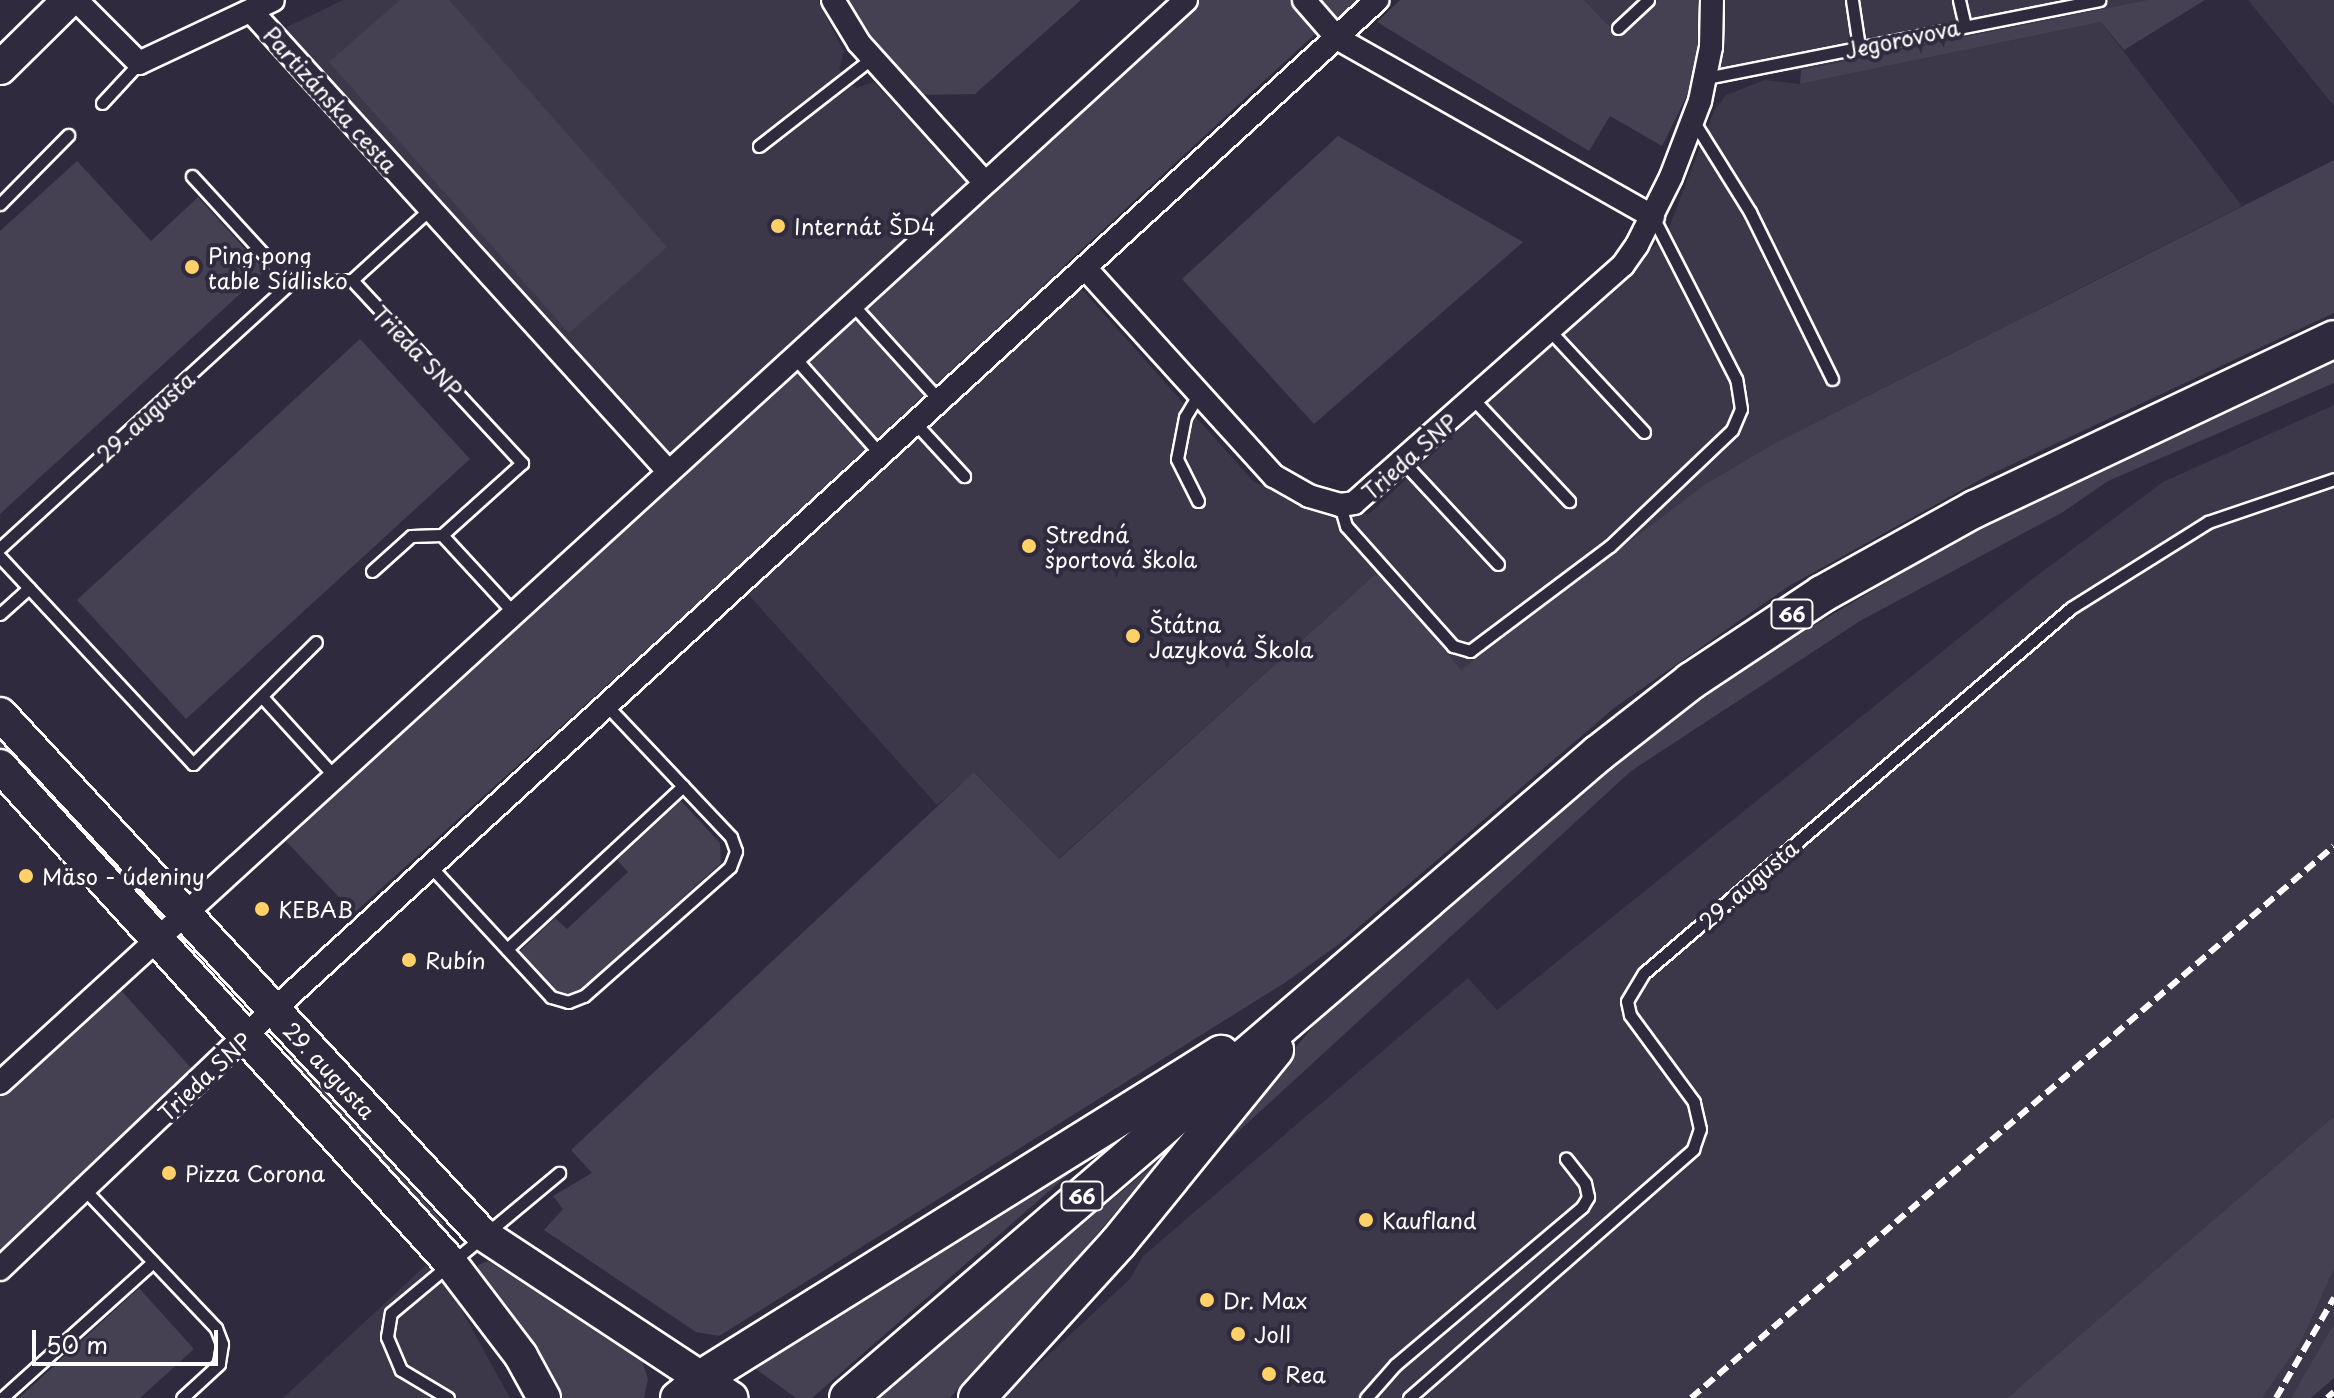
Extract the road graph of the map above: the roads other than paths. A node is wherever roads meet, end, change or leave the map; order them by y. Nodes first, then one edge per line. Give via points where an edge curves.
1 (69, 0) edge
2 (76, 0) edge
3 (273, 0) edge
4 (833, 0) edge
5 (1186, 0) edge
6 (1304, 0) edge
7 (1377, 0) edge
8 (1648, 0) edge
9 (1712, 0) edge
10 (1852, 0) edge
11 (1959, 0) edge
12 (2099, 0) edge
13 (2062, 4) edge
14 (251, 11) junction
15 (1965, 25) junction
16 (1618, 28) dead end
17 (1337, 38) junction
18 (1859, 47) junction
19 (872, 58) junction
20 (139, 63) junction
21 (0, 68) edge
22 (1706, 78) junction
23 (102, 103) dead end
24 (1694, 122) junction
25 (68, 135) dead end
26 (759, 146) dead end
27 (192, 176) dead end
28 (984, 182) junction
29 (0, 204) edge
30 (430, 209) junction
31 (1653, 217) junction
32 (1086, 269) junction
33 (352, 280) junction
34 (290, 283) junction
35 (852, 304) junction
36 (1550, 331) junction
37 (2334, 339) edge
38 (794, 357) junction
39 (1832, 379) dead end
40 (1199, 394) junction
41 (1474, 400) junction
42 (940, 402) junction
43 (916, 424) junction
44 (1644, 432) dead end
45 (882, 455) junction
46 (1404, 463) junction
47 (669, 472) junction
48 (964, 476) dead end
49 (2334, 479) edge
50 (1198, 501) dead end
51 (1569, 501) dead end
52 (1340, 505) junction
53 (442, 535) junction
54 (0, 548) edge
55 (0, 557) edge
56 (1498, 564) dead end
57 (372, 571) dead end
58 (29, 588) junction
59 (514, 613) junction
60 (0, 614) edge
61 (316, 642) dead end
62 (264, 699) junction
63 (607, 706) junction
64 (0, 714) edge
65 (0, 766) edge
66 (334, 776) junction
67 (683, 786) junction
68 (431, 867) junction
69 (184, 913) junction
70 (156, 938) junction
71 (507, 949) junction
72 (1317, 994) junction
73 (274, 1010) junction
74 (245, 1036) junction
75 (0, 1083) edge
76 (1566, 1159) dead end
77 (559, 1173) dead end
78 (84, 1189) junction
79 (481, 1233) junction
80 (449, 1261) junction
81 (153, 1262) junction
82 (0, 1269) edge
83 (689, 1388) edge
84 (2, 1398) edge
85 (182, 1398) edge
86 (448, 1398) edge
87 (544, 1398) edge
88 (731, 1398) edge
89 (848, 1398) edge
90 (977, 1398) edge
91 (1366, 1398) edge
92 (1409, 1398) edge

1 - 21 street
2 - 20 street
3 - 14 street
4 - 19 street
5 - 28 street
6 - 17 street
7 - 17 street, Trieda SNP
8 - 16 lane
9 - 22 street, Trieda SNP
10 - 18 lane
11 - 15 lane
12 - 13 lane, Jegorovova
13 - 15 lane, Jegorovova
14 - 20 street, Partizánska cesta
14 - 30 street, Partizánska cesta
15 - 18 lane, Jegorovova
17 - 31 street
17 - 32 street, Trieda SNP
18 - 22 lane, Jegorovova
19 - 26 lane
19 - 28 street
20 - 23 lane, Partizánska cesta
22 - 24 street, Trieda SNP
24 - 31 street, Trieda SNP
24 - 39 lane via 1750,212
25 - 29 lane
27 - 34 lane
28 - 35 street
30 - 33 lane
30 - 47 street
31 - 36 street, Trieda SNP via 1623,265
31 - 52 lane via 1736,379 1741,409 1732,430 1610,546 1470,651 1453,646 1346,526
32 - 40 street, Trieda SNP
32 - 42 street, Trieda SNP
33 - 34 lane
33 - 53 lane, Trieda SNP via 522,463
34 - 54 lane, 29. augusta
35 - 38 street
35 - 42 lane
36 - 41 street, Trieda SNP
36 - 44 lane
37 - 72 main road, 66 via 2042,476 1822,594 1644,716
38 - 45 lane
38 - 47 street
40 - 50 lane via 1185,417 1177,459
40 - 52 street, Trieda SNP via 1274,476
41 - 46 street, Trieda SNP
41 - 51 lane
42 - 43 street, Trieda SNP
43 - 45 street, Trieda SNP
43 - 48 lane
45 - 63 street, Trieda SNP
46 - 52 street, Trieda SNP via 1368,495
46 - 56 lane
47 - 59 street
49 - 92 lane, 29. augusta via 2208,522 2071,608 1644,973 1627,1001 1630,1015 1694,1102 1700,1129 1693,1149
53 - 57 lane via 411,536
53 - 59 lane
55 - 58 lane
58 - 60 lane
58 - 62 lane via 193,764
59 - 66 street
61 - 62 lane via 269,684
62 - 66 lane
63 - 67 lane
63 - 68 street, Trieda SNP
64 - 69 street, 29. augusta
65 - 70 street, 29. augusta
66 - 69 street
67 - 71 lane
67 - 71 lane via 731,837 736,851 730,867 584,996 568,1002 551,997
68 - 71 lane
68 - 73 street, Trieda SNP
69 - 70 street
69 - 73 street, 29. augusta
70 - 74 street, 29. augusta
70 - 75 street
72 - 83 main road
72 - 89 main road, 66
72 - 90 main road via 1206,1140
73 - 74 street, Trieda SNP
73 - 79 street, 29. augusta
74 - 78 street, Trieda SNP
74 - 80 street, 29. augusta
76 - 91 lane via 1585,1183 1588,1197 1582,1207 1395,1365
77 - 79 lane
78 - 81 lane
78 - 82 street, Trieda SNP
79 - 80 lane
79 - 83 street, 29. augusta
80 - 86 lane via 391,1313 387,1337 401,1370
80 - 87 street, 29. augusta via 521,1356
81 - 84 lane
81 - 85 lane via 216,1328 222,1344 219,1364
83 - 88 street, 29. augusta

